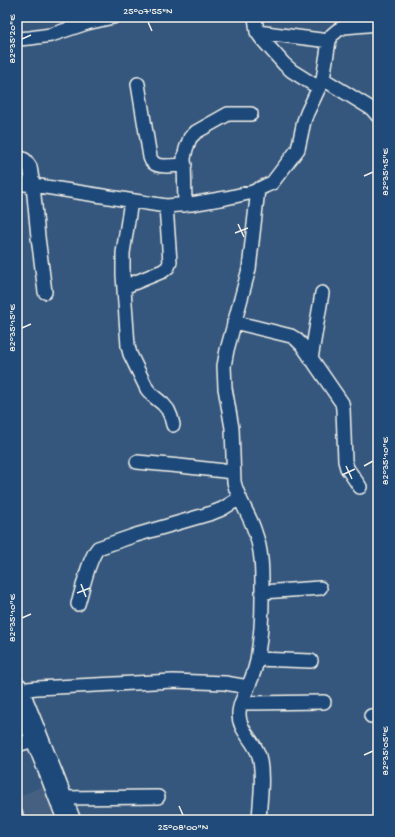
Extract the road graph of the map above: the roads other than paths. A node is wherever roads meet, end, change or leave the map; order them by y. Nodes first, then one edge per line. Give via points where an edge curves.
1 (113, 17) edge
2 (255, 17) edge
3 (356, 21) edge
4 (378, 24) edge
5 (257, 32) junction
6 (17, 39) edge
7 (329, 41) junction
8 (321, 83) junction
9 (138, 84) dead end
10 (251, 114) dead end
11 (378, 116) edge
12 (17, 158) edge
13 (185, 165) junction
14 (17, 184) edge
15 (33, 184) junction
16 (258, 190) junction
17 (131, 201) junction
18 (185, 205) junction
19 (166, 206) junction
20 (124, 287) junction
21 (45, 292) dead end
22 (322, 293) dead end
23 (234, 322) junction
24 (312, 359) junction
25 (173, 425) dead end
26 (137, 462) dead end
27 (233, 472) junction
28 (360, 488) dead end
29 (240, 498) junction
30 (320, 588) dead end
31 (262, 592) junction
32 (78, 604) dead end
33 (257, 659) junction
34 (311, 661) dead end
35 (248, 687) junction
36 (17, 690) edge
37 (324, 702) dead end
38 (241, 703) junction
39 (27, 742) edge
40 (158, 797) dead end
41 (61, 798) junction
42 (19, 812) dead end
43 (20, 820) edge
44 (69, 820) edge
45 (259, 820) edge

1 - 6 street via 51,35
2 - 5 street
3 - 4 street
3 - 7 street via 338,30
5 - 7 street
5 - 8 street via 292,71
7 - 8 street
8 - 11 street via 372,110
8 - 16 street via 307,113 298,149 272,183
9 - 13 street via 152,162 160,166
10 - 13 street via 228,114 196,132 187,143
12 - 15 street via 25,160 30,167
13 - 18 street
14 - 15 street
15 - 17 street
15 - 21 street
16 - 18 street
16 - 23 street via 249,269
17 - 19 street
17 - 20 street via 123,253
18 - 19 street
19 - 20 street via 170,262 168,267
20 - 25 street via 130,354 147,389 168,410
22 - 24 street
23 - 24 street via 291,336 302,345
23 - 27 street via 224,366 232,428
24 - 28 street via 342,402 345,461
26 - 27 street
27 - 29 street
29 - 31 street via 259,545
29 - 32 street via 212,513 98,548 91,560
30 - 31 street
31 - 33 street via 262,620
33 - 34 street
33 - 35 street
35 - 36 street via 225,683 173,681
35 - 38 street
36 - 39 highway
37 - 38 street
38 - 45 street via 238,712 242,728 258,755 260,764
39 - 41 highway
40 - 41 street
41 - 44 highway
42 - 43 lane

